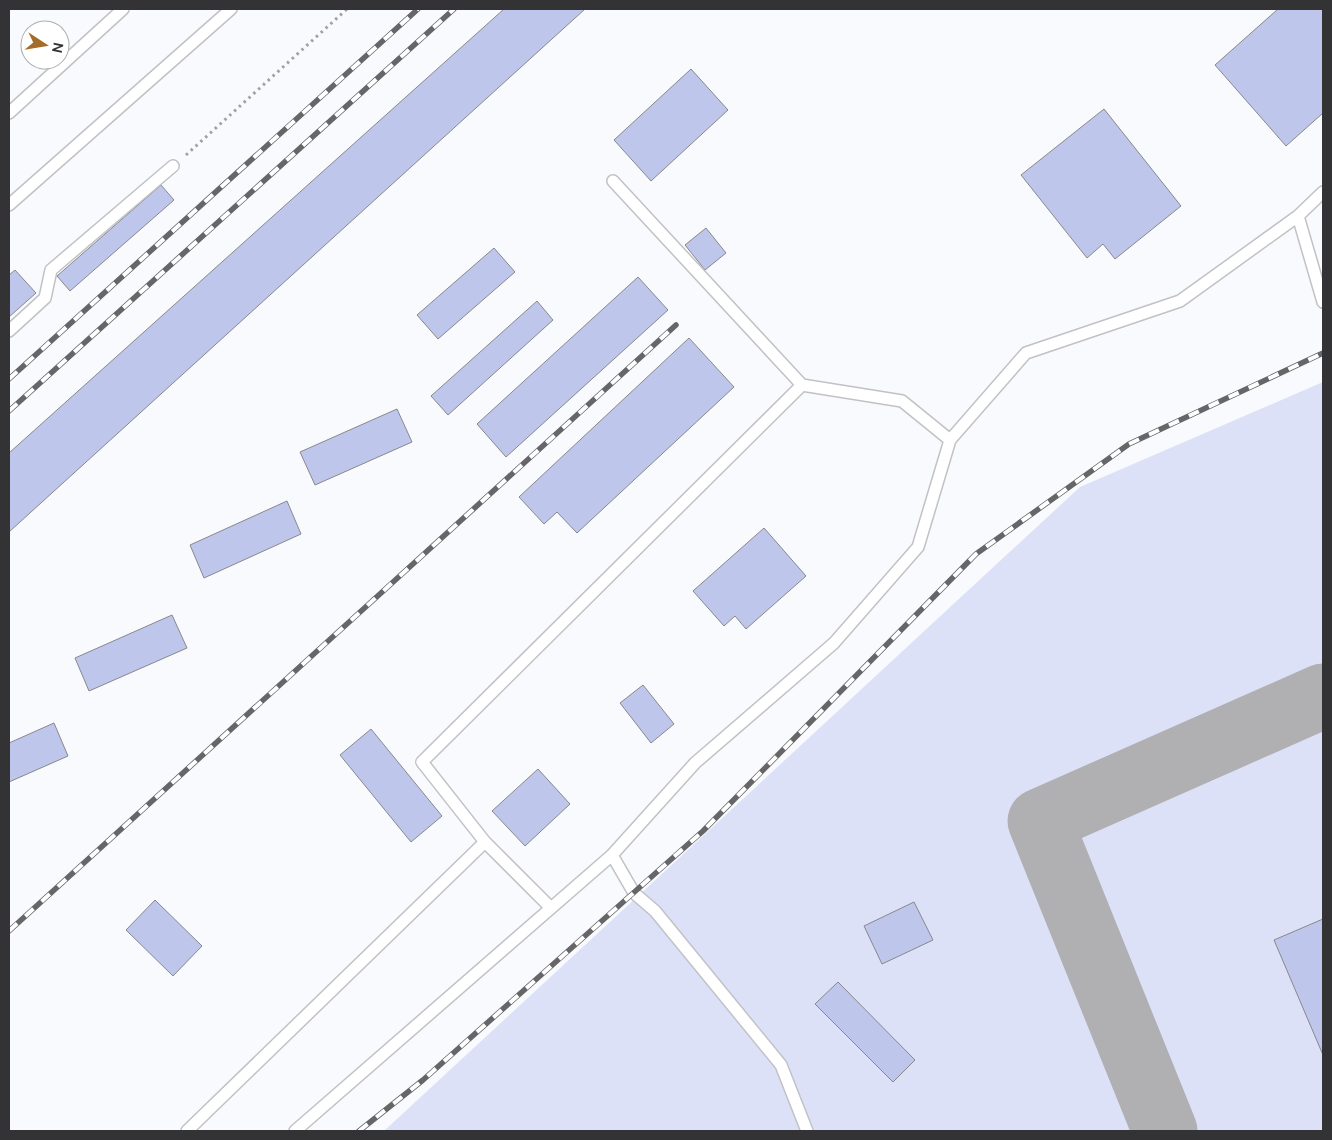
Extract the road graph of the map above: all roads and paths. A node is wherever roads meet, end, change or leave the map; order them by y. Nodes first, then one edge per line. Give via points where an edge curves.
1 (123, 9) edge
2 (231, 9) edge
3 (347, 9) edge
4 (9, 113) edge
5 (173, 166) joint
6 (613, 181) dead end
7 (1323, 192) edge
8 (9, 205) edge
9 (1298, 216) junction
10 (1323, 302) edge
11 (9, 331) edge
12 (802, 385) junction
13 (950, 440) junction
14 (486, 842) junction
15 (612, 855) junction
16 (551, 908) junction
17 (187, 1131) edge
18 (295, 1131) edge
19 (807, 1131) edge

1 - 4 lane
2 - 8 lane
3 - 5 path
5 - 11 lane via 51,270 45,298
6 - 12 lane
7 - 9 lane
9 - 10 lane
9 - 13 lane via 1180,301 1026,353
12 - 13 lane via 902,401
12 - 14 lane via 422,762
13 - 15 lane via 918,547 834,643 695,763
14 - 16 lane
14 - 17 lane
15 - 16 lane
15 - 19 lane via 634,893 655,911 781,1065
16 - 18 lane

